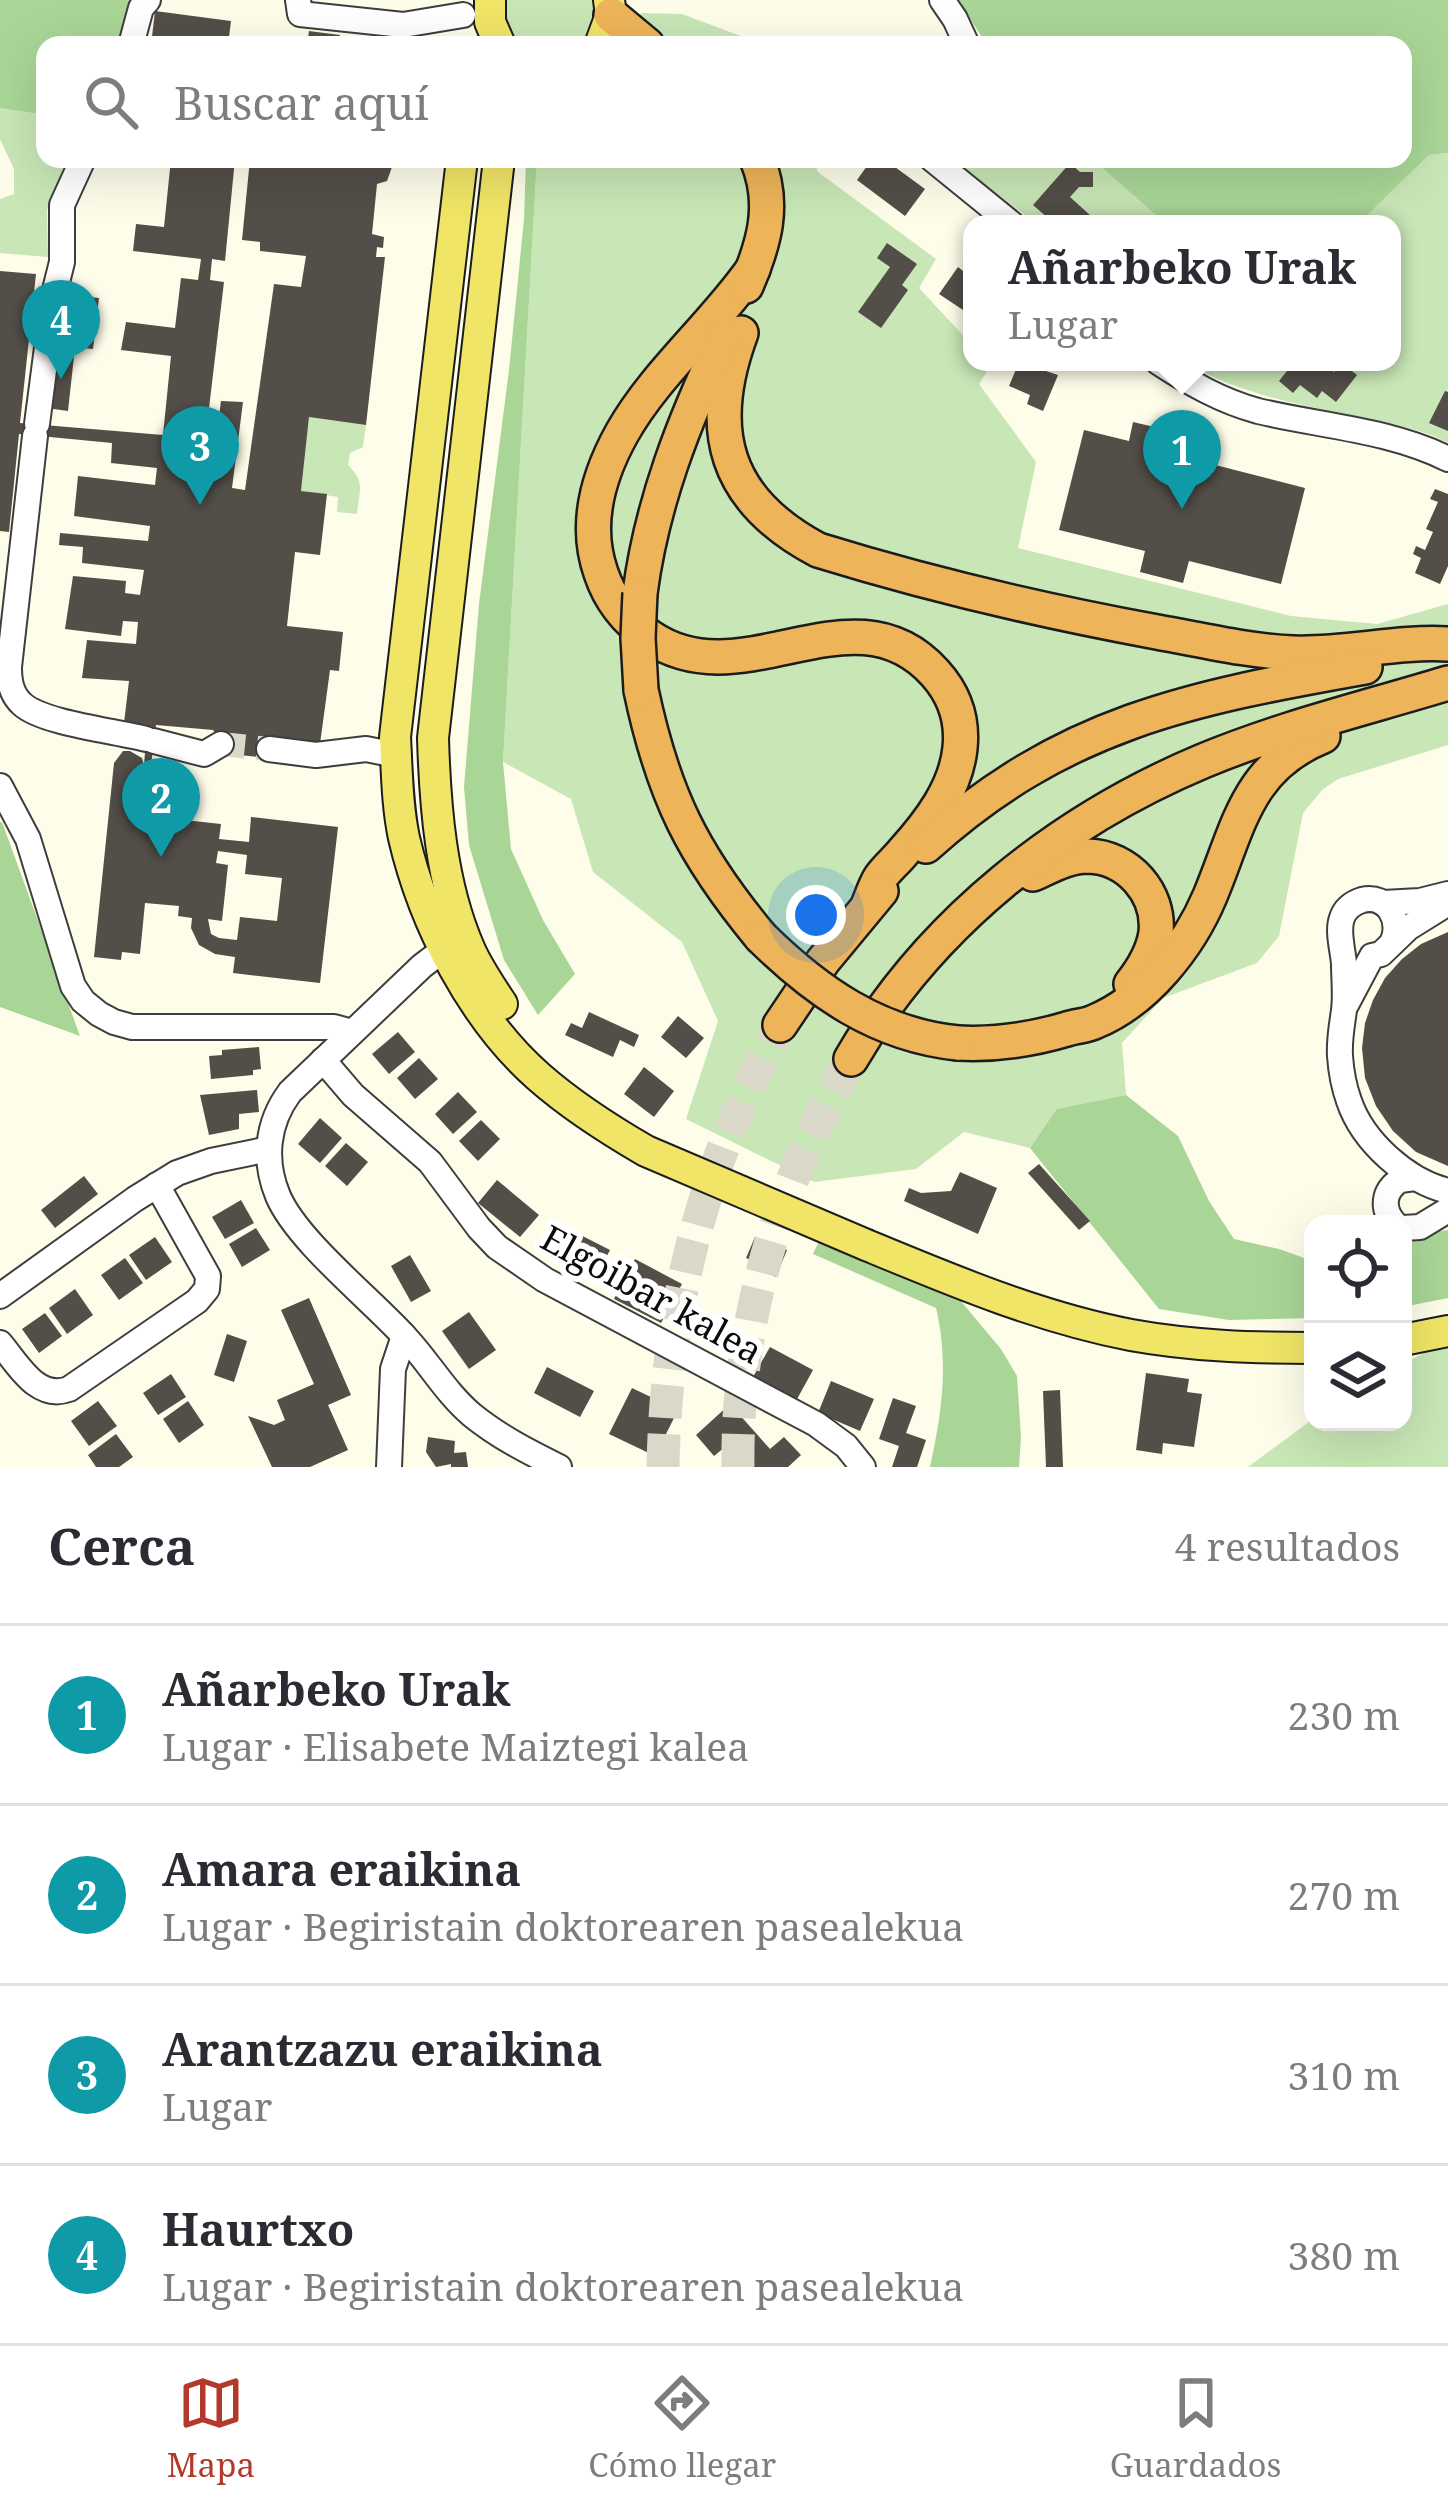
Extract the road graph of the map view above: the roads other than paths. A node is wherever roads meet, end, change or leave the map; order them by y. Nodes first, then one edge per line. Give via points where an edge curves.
1 (148, 0) edge
2 (298, 0) edge
3 (942, 0) edge
4 (470, 5) edge
5 (607, 20) edge
6 (133, 36) edge
7 (496, 36) edge
8 (633, 36) edge
9 (963, 36) edge
10 (79, 168) edge
11 (461, 168) edge
12 (498, 168) edge
13 (761, 168) edge
14 (784, 168) edge
15 (943, 168) edge
16 (1001, 215) edge
17 (753, 269) junction
18 (742, 333) junction
19 (1172, 371) edge
20 (1448, 459) edge
21 (661, 490) junction
22 (1448, 645) edge
23 (1448, 683) edge
24 (1374, 705) junction
25 (213, 749) tunnel mouth
26 (269, 749) tunnel mouth
27 (396, 755) junction
28 (436, 781) junction
29 (0, 786) edge
30 (412, 865) junction
31 (1003, 881) junction
32 (452, 893) junction
33 (1448, 893) edge
34 (1383, 903) junction
35 (1448, 903) edge
36 (869, 904) junction
37 (1342, 940) junction
38 (1394, 941) junction
39 (443, 950) junction
40 (1372, 956) junction
41 (1345, 1006) junction
42 (509, 1015) junction
43 (780, 1025) tunnel mouth
44 (1073, 1027) junction
45 (352, 1032) junction
46 (850, 1059) tunnel mouth
47 (323, 1060) junction
48 (1377, 1146) junction
49 (269, 1149) junction
50 (157, 1185) junction
51 (1430, 1185) edge
52 (1389, 1190) junction
53 (1440, 1214) edge
54 (1390, 1215) edge
55 (1412, 1227) edge
56 (0, 1296) edge
57 (1448, 1314) edge
58 (1412, 1320) edge
59 (1448, 1331) edge
60 (1304, 1333) edge
61 (404, 1336) junction
62 (1412, 1338) edge
63 (0, 1343) edge
64 (1304, 1348) edge
65 (389, 1467) edge
66 (559, 1467) edge
67 (863, 1467) edge

1 - 6 street
2 - 4 street via 301,14 403,25
3 - 9 street
4 - 7 main road
5 - 8 highway
10 - 25 street via 62,205 62,262 9,685 38,714
11 - 27 main road
12 - 28 main road via 435,714
13 - 17 highway via 768,214
14 - 18 highway via 788,228
15 - 16 street
17 - 21 highway
17 - 36 highway via 623,431 593,512 597,562 629,620 679,652 735,658 860,637 898,646 938,676 959,718 958,763 941,804 880,878
18 - 21 highway
18 - 22 highway via 723,410 733,466 764,514 818,550 1081,618 1253,649
19 - 20 street via 1254,410
21 - 44 highway, bridge via 640,592 641,690 661,771 722,890 790,965 873,1021 958,1043 1020,1041
22 - 36 highway via 1124,722 983,799
23 - 24 highway
24 - 31 highway via 1154,783
24 - 44 highway via 1358,723 1274,764 1177,954 1112,1012
26 - 27 street
27 - 28 main road
27 - 30 main road
28 - 32 main road
29 - 45 street via 28,839 73,986 99,1014 147,1028
30 - 32 main road via 434,901
30 - 39 main road
31 - 44 highway via 1094,856 1119,864 1148,892 1156,934 1147,960 1127,987
31 - 46 highway via 894,995
32 - 39 main road
32 - 42 main road via 469,947
33 - 34 street
34 - 37 street via 1349,907
34 - 38 street via 1396,923
35 - 38 street
36 - 43 highway
37 - 40 street
37 - 41 street
38 - 40 street
39 - 42 main road via 459,956
39 - 45 street
39 - 64 main road via 537,1075 646,1150 1068,1320 1182,1342
40 - 41 street
41 - 48 street via 1342,1072 1357,1119
42 - 60 main road via 566,1077 653,1138 1006,1287 1185,1329
45 - 47 street
47 - 49 street via 282,1103
47 - 67 street, Elgoibar kalea via 430,1162 478,1228 520,1264 816,1424
48 - 51 street
48 - 52 street
49 - 50 street via 211,1161
49 - 61 street via 276,1191 292,1219
50 - 56 street
50 - 63 street via 208,1276 197,1301 56,1394 34,1383
51 - 52 street via 1400,1180
51 - 53 street
52 - 54 street
53 - 55 street
57 - 58 main road
59 - 62 main road
61 - 65 street via 392,1369
61 - 66 street via 470,1414

